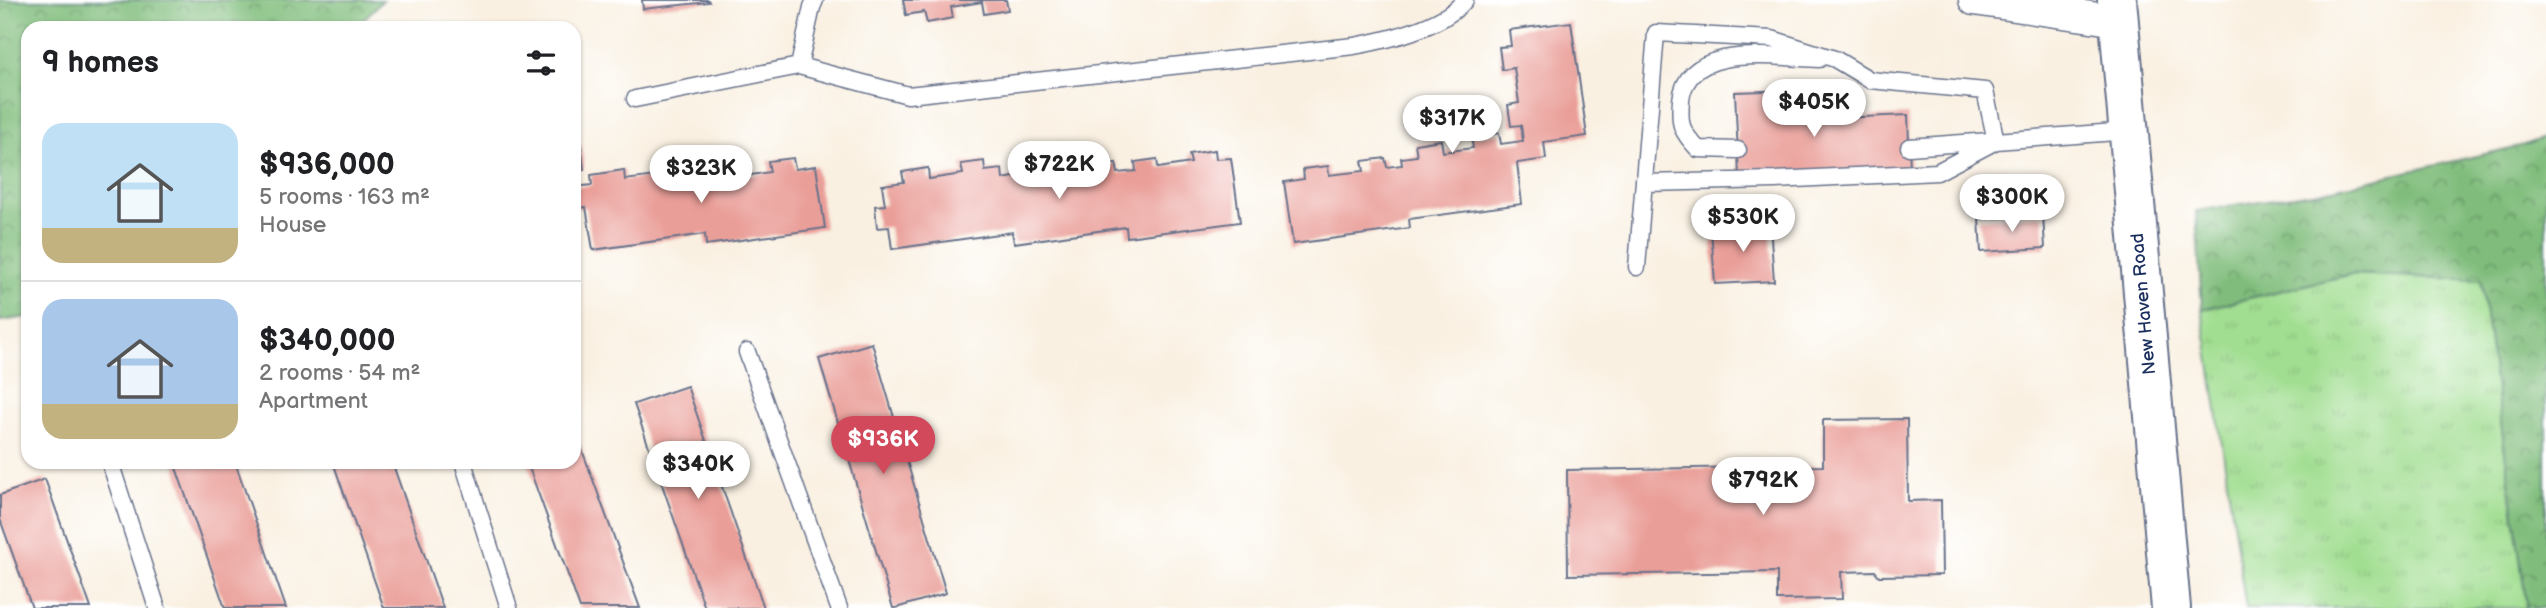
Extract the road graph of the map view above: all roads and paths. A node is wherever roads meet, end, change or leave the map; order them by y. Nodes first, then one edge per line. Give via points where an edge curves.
1 (815, 0) edge
2 (1465, 0) edge
3 (1974, 0) edge
4 (2118, 10) edge
5 (1835, 59) junction
6 (799, 66) junction
7 (635, 99) dead end
8 (2129, 131) junction
9 (1996, 141) junction
10 (1909, 147) dead end
11 (1738, 150) dead end
12 (1644, 183) junction
13 (1637, 267) dead end
14 (747, 352) dead end
15 (112, 469) edge
16 (465, 469) edge
17 (157, 608) edge
18 (509, 608) edge
19 (839, 608) edge
20 (2171, 608) edge

1 - 6 lane
2 - 6 lane via 1440,18 1393,38 1354,46 908,94
3 - 4 street
4 - 8 main road, New Haven Road
5 - 9 lane via 1870,80 1985,91
5 - 11 lane via 1731,57 1713,60 1695,71 1682,91 1683,134 1698,149
5 - 12 lane via 1772,40 1656,33
6 - 7 lane
8 - 9 lane
8 - 20 main road, New Haven Road
9 - 10 lane
9 - 12 lane via 1937,172
12 - 13 lane
14 - 19 lane
15 - 17 lane
16 - 18 lane

